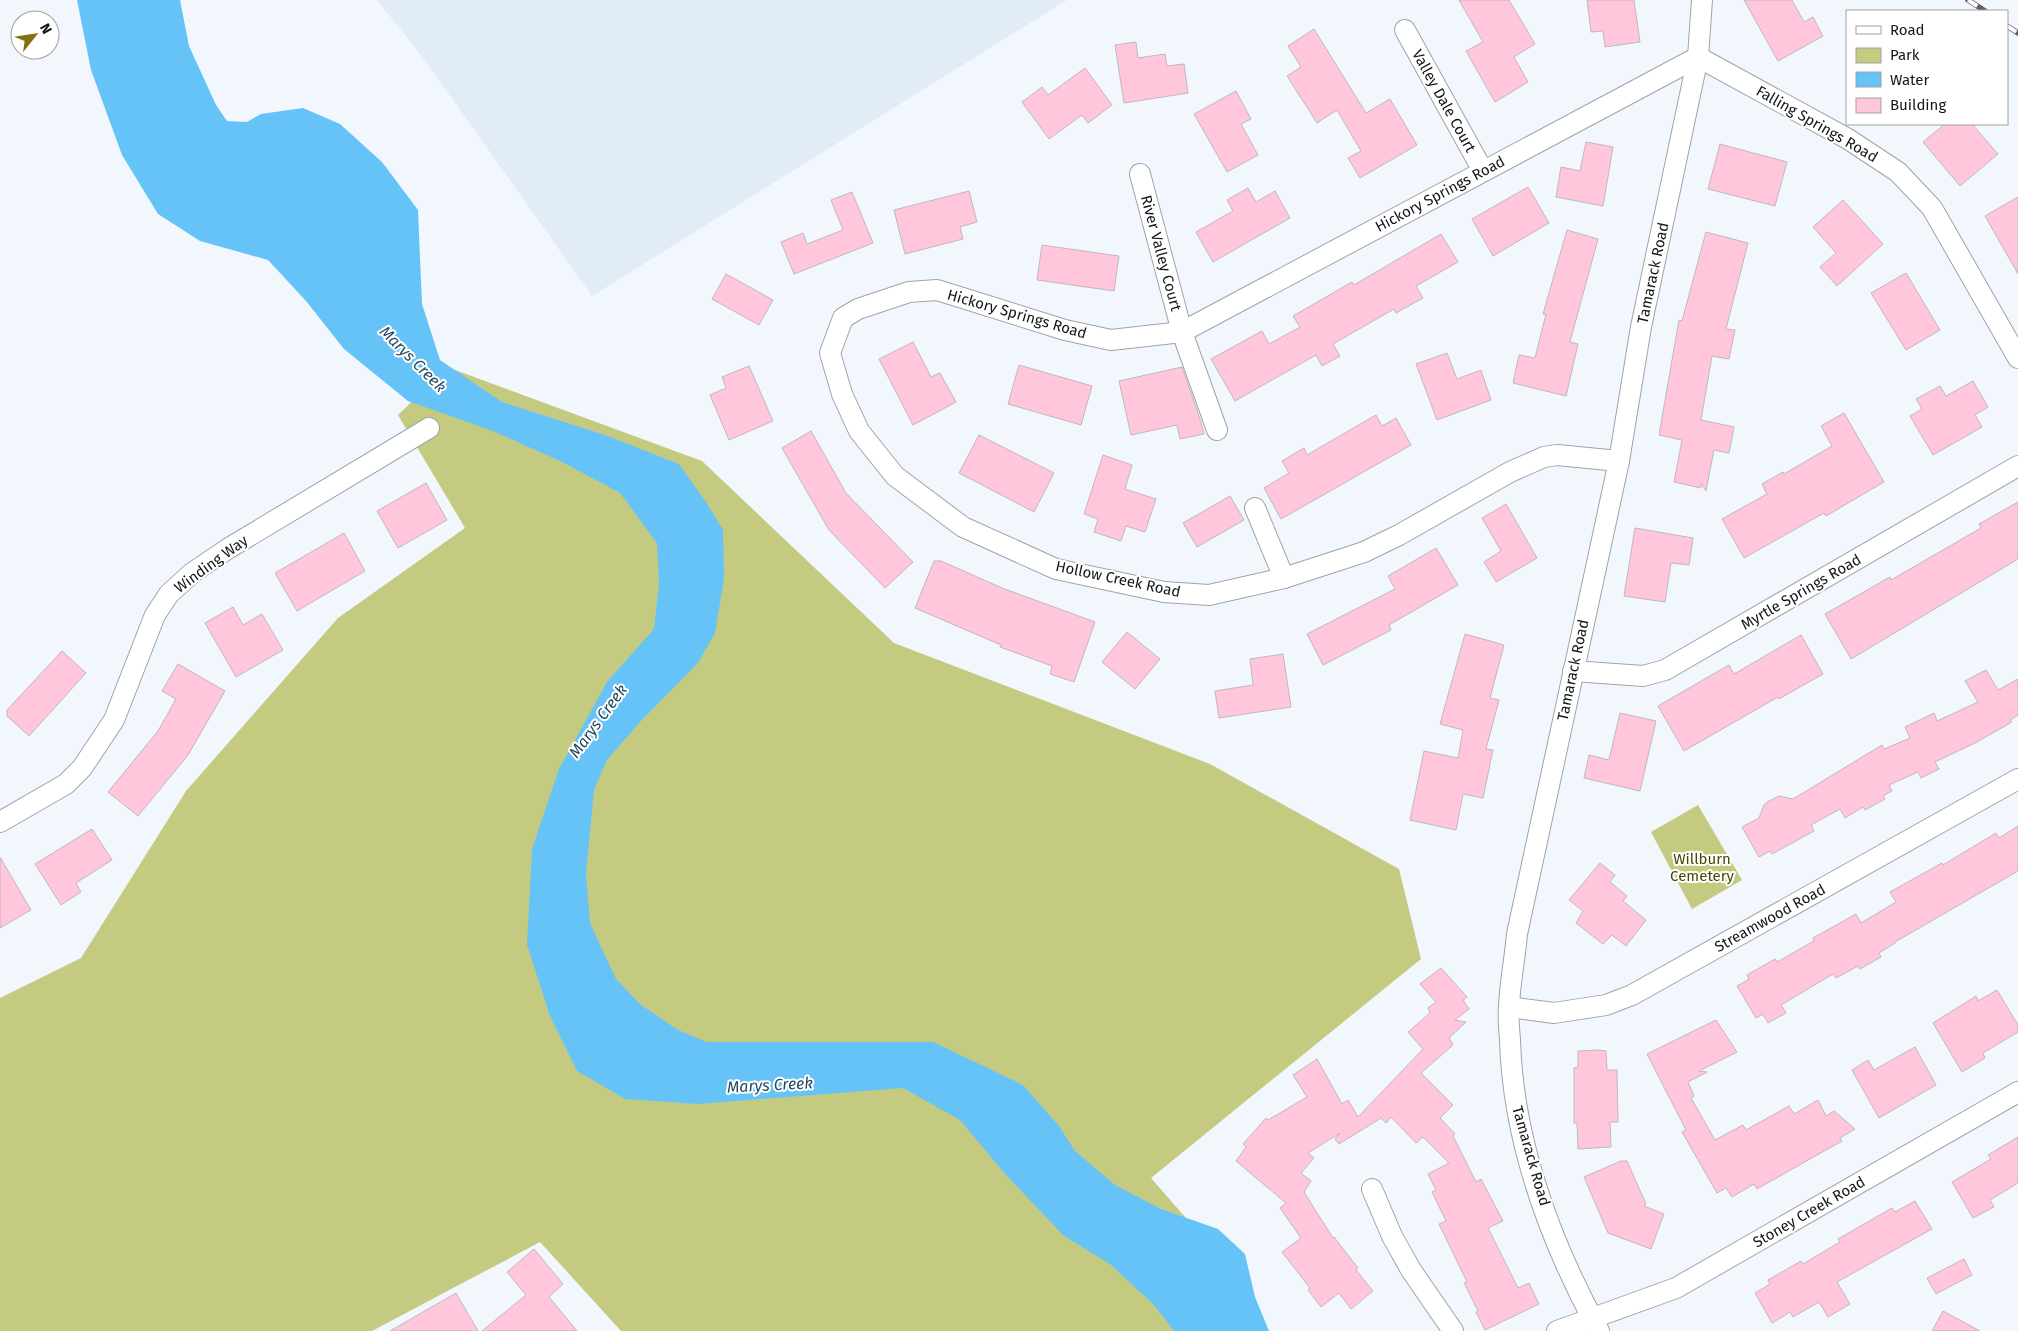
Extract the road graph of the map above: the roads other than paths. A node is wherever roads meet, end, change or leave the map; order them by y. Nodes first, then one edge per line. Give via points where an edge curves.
1 (1702, 0) edge
2 (1405, 30) dead end
3 (1698, 57) junction
4 (1483, 171) junction
5 (1140, 174) dead end
6 (837, 332) joint
7 (1182, 332) junction
8 (2018, 358) edge
9 (428, 428) dead end
10 (1217, 430) dead end
11 (1619, 461) junction
12 (2018, 466) edge
13 (1255, 508) dead end
14 (1284, 578) junction
15 (1572, 671) junction
16 (2018, 779) edge
17 (0, 822) edge
18 (1508, 1007) junction
19 (2018, 1092) edge
20 (1372, 1188) dead end
21 (1596, 1325) edge
22 (1453, 1331) edge
23 (1557, 1331) edge

1 - 3 street, Tamarack Road
2 - 4 street, Valley Dale Court
3 - 4 street, Hickory Springs Road
3 - 8 street, Falling Springs Road via 1848,139 1898,172 1932,208
3 - 11 street, Tamarack Road via 1641,327
4 - 7 street, Hickory Springs Road
5 - 7 street, River Valley Court
6 - 7 street, Hickory Springs Road via 842,318 858,310 909,292 937,290 1065,330 1111,340
6 - 14 street, Hollow Creek Road via 830,353 842,394 859,431 895,476 963,527 1056,569 1164,592 1209,595
7 - 10 street
9 - 17 street, Winding Way via 229,548 169,594 155,615 114,720 82,768 66,784
11 - 14 street, Hollow Creek Road via 1544,456 1364,552
11 - 15 street, Tamarack Road
12 - 15 street, Myrtle Springs Road via 1665,670 1643,676
13 - 14 street
15 - 18 street, Tamarack Road via 1517,934
16 - 18 street, Streamwood Road via 1632,995 1606,1005 1554,1013
18 - 21 street, Tamarack Road via 1511,1075 1521,1131 1540,1194 1574,1285
19 - 21 street, Stoney Creek Road via 1676,1288
20 - 22 street via 1392,1236
21 - 23 street, Stoney Creek Road

